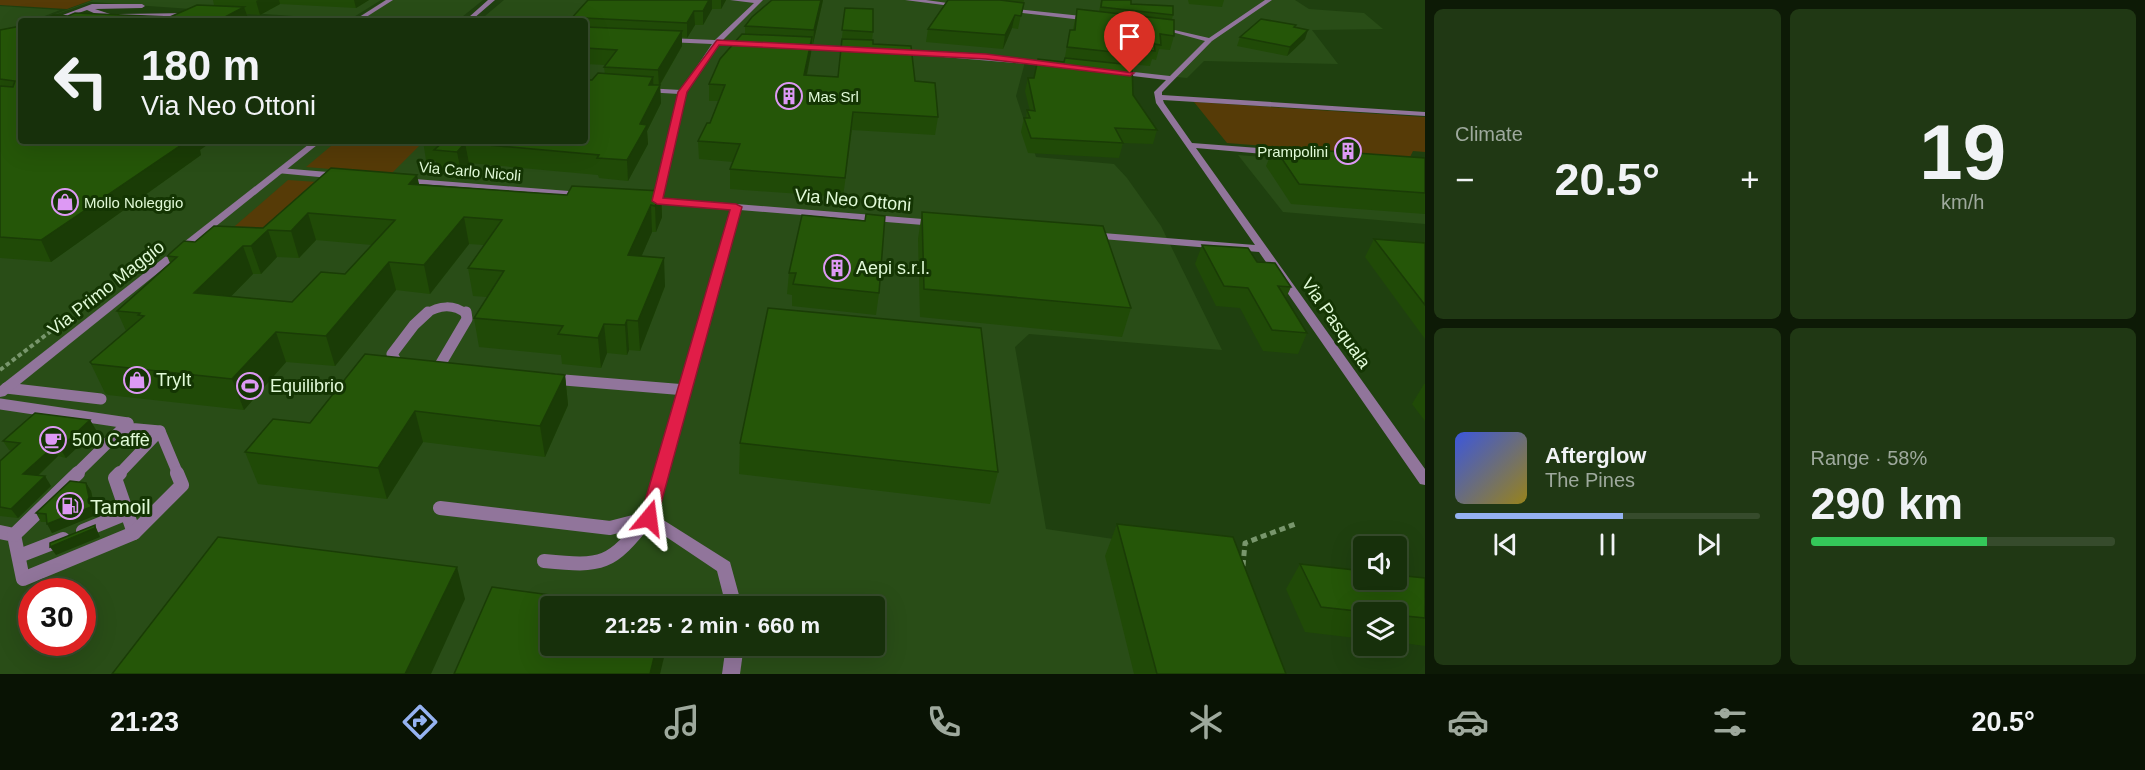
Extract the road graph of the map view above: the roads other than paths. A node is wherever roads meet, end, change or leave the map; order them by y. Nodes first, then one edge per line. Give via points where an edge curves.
1 (107, 0) edge
2 (137, 0) edge
3 (390, 0) edge
4 (492, 0) edge
5 (502, 0) edge
6 (733, 0) edge
7 (908, 0) edge
8 (1269, 0) edge
9 (759, 1) edge
10 (142, 6) junction
11 (967, 6) edge
12 (87, 7) junction
13 (1002, 10) edge
14 (170, 14) junction
15 (193, 15) edge
16 (114, 17) junction
17 (227, 17) edge
18 (58, 18) edge
19 (107, 18) edge
20 (244, 18) edge
21 (361, 18) edge
22 (471, 18) edge
23 (484, 18) edge
24 (1104, 21) edge
25 (1153, 26) edge
26 (1210, 39) junction
27 (662, 40) edge
28 (717, 42) junction
29 (763, 45) edge
30 (786, 46) edge
31 (866, 50) edge
32 (889, 52) edge
33 (1061, 65) edge
34 (1105, 70) edge
35 (1171, 78) junction
36 (639, 89) edge
37 (683, 92) junction
38 (1159, 97) junction
39 (1425, 114) edge
40 (314, 144) edge
41 (1189, 145) junction
42 (1302, 154) edge
43 (280, 171) junction
44 (351, 177) edge
45 (386, 180) edge
46 (598, 196) edge
47 (633, 199) edge
48 (657, 201) junction
49 (736, 207) junction
50 (952, 224) edge
51 (1083, 235) edge
52 (1263, 249) junction
53 (417, 368) joint
54 (544, 378) edge
55 (686, 390) junction
56 (3, 391) edge
57 (101, 399) dead end
58 (0, 404) edge
59 (128, 423) junction
60 (160, 431) junction
61 (1425, 480) edge
62 (440, 508) dead end
63 (128, 513) junction
64 (649, 518) junction
65 (0, 532) edge
66 (134, 533) junction
67 (14, 535) junction
68 (19, 556) junction
69 (544, 561) dead end
70 (731, 596) edge
71 (733, 656) edge
72 (731, 674) edge

1 - 12 street
2 - 10 street
3 - 21 street
4 - 22 street
5 - 23 street
6 - 9 street
7 - 11 street
8 - 26 street
9 - 28 street
10 - 12 street
10 - 14 street
12 - 16 street
12 - 18 street
13 - 24 street
14 - 15 street
14 - 16 street
16 - 19 street
17 - 20 street
25 - 26 street
26 - 35 street
27 - 28 street
28 - 29 street
28 - 37 street
30 - 31 street
32 - 33 street
34 - 35 street
35 - 38 street via 1158,92
36 - 37 street
37 - 48 street
38 - 39 street
38 - 41 street, Via Pasquala
40 - 43 street, Via Primo Maggio
41 - 42 street
41 - 52 street, Via Pasquala
43 - 44 street
43 - 56 street, Via Primo Maggio
45 - 46 street, Via Carlo Nicoli
47 - 48 street
48 - 49 street, Via Neo Ottoni
49 - 50 street, Via Neo Ottoni
49 - 55 street
51 - 52 street
52 - 61 street, Via Pasquala
53 - 53 lane via 443,370 467,319 465,312 453,305 420,316 392,354 397,363
54 - 55 lane
55 - 64 street
56 - 57 lane
58 - 59 lane
59 - 60 lane via 127,428
59 - 67 lane
60 - 63 lane via 115,478
60 - 66 lane via 182,485
62 - 64 lane via 610,528
63 - 66 lane
63 - 68 lane
64 - 69 lane via 618,555 605,561 589,566
64 - 70 street via 724,567
65 - 67 lane
66 - 68 lane via 23,579
67 - 68 lane
71 - 72 street

